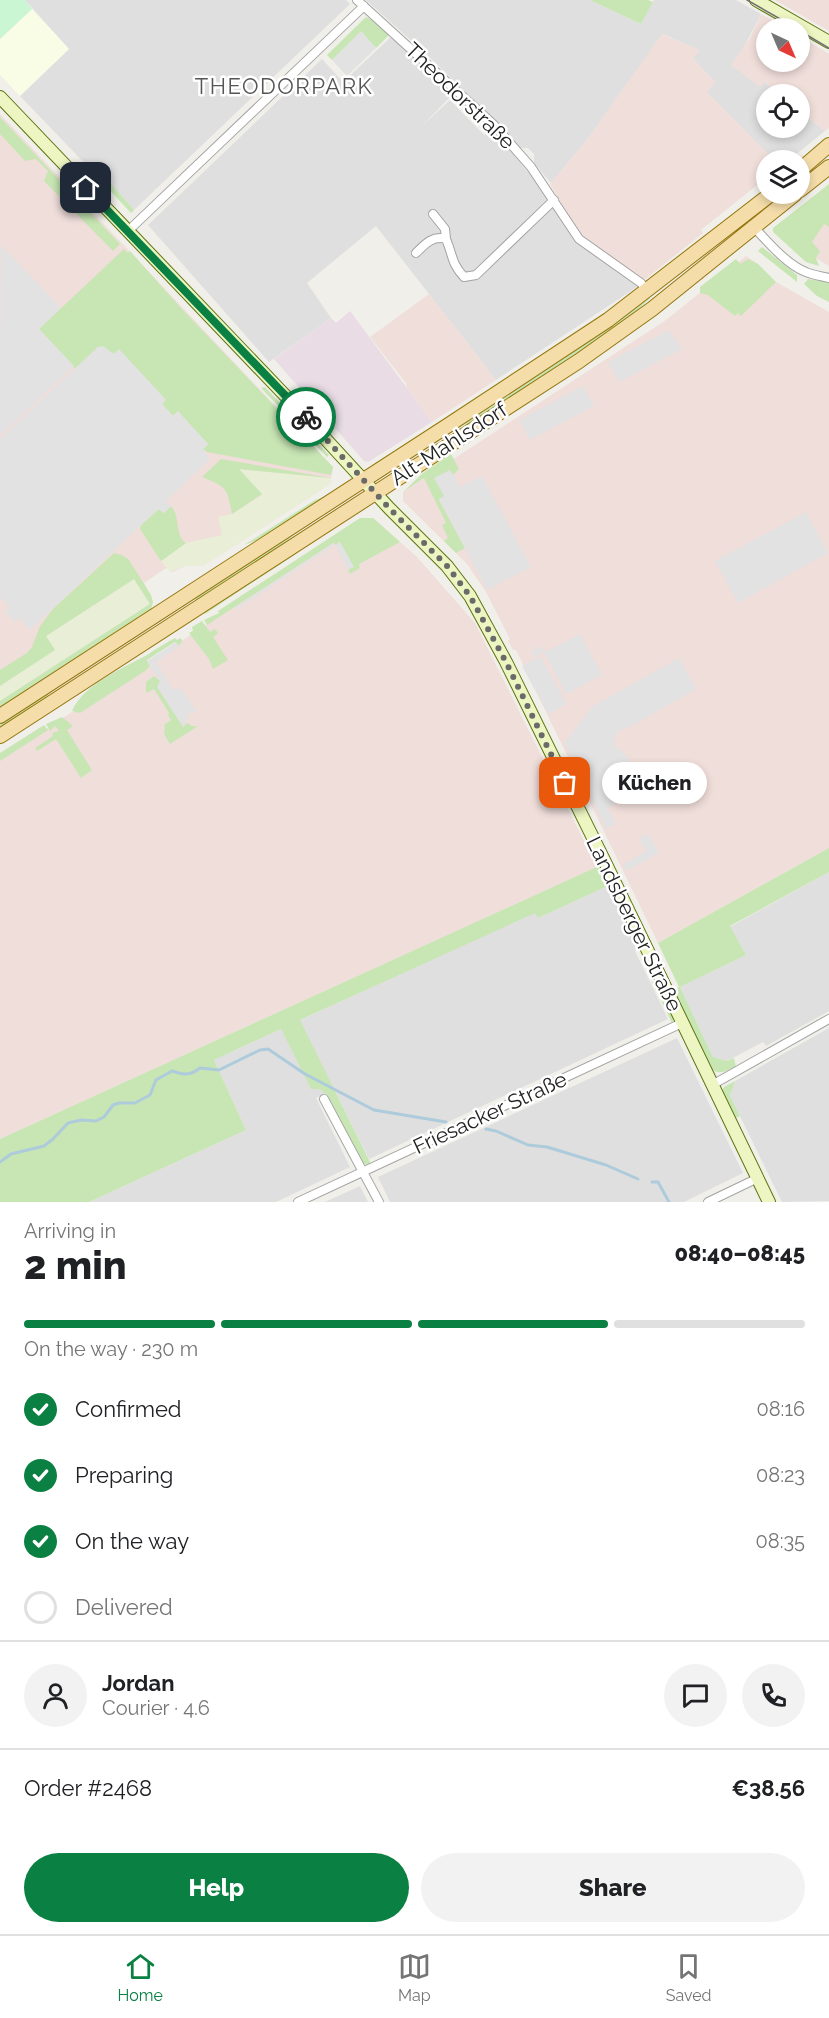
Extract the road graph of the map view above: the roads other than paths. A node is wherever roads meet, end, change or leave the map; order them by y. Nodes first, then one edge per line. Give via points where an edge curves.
1 (756, 0) edge
2 (360, 3) edge
3 (829, 42) edge
4 (0, 97) edge
5 (829, 145) edge
6 (810, 161) edge
7 (829, 167) edge
8 (810, 182) edge
9 (554, 200) junction
10 (758, 204) edge
11 (782, 204) edge
12 (433, 214) dead end
13 (744, 214) junction
14 (753, 226) junction
15 (128, 231) junction
16 (446, 239) junction
17 (416, 253) dead end
18 (829, 278) edge
19 (647, 290) junction
20 (363, 480) junction
21 (374, 492) junction
22 (0, 716) edge
23 (0, 736) edge
24 (829, 1019) edge
25 (682, 1023) junction
26 (712, 1085) junction
27 (324, 1099) dead end
28 (364, 1172) junction
29 (758, 1178) junction
30 (298, 1202) edge
31 (379, 1202) edge
32 (708, 1202) edge
33 (769, 1202) edge

1 - 3 street
2 - 9 street, Theodorstraße via 494,125
2 - 15 street
4 - 15 street, Landsberger Straße
5 - 6 main road
7 - 8 main road
9 - 16 street via 476,275 464,277 458,271
9 - 19 street, Theodorstraße via 579,239
10 - 13 main road, Alt-Mahlsdorf
11 - 14 main road, Alt-Mahlsdorf
12 - 16 street via 446,229
13 - 14 street
13 - 19 main road, Alt-Mahlsdorf
14 - 18 street via 794,265
14 - 21 main road, Alt-Mahlsdorf via 655,307
15 - 20 street, Landsberger Straße
16 - 17 street via 430,240
19 - 20 main road, Alt-Mahlsdorf via 608,320
20 - 21 street, Landsberger Straße
20 - 22 main road, Alt-Mahlsdorf
21 - 23 main road, Alt-Mahlsdorf
21 - 25 street, Landsberger Straße via 447,566 470,596
24 - 26 street
25 - 26 street, Landsberger Straße
25 - 28 street, Friesacker Straße
26 - 29 street, Landsberger Straße
27 - 28 street
28 - 30 street, Friesacker Straße
28 - 31 street
29 - 32 street
29 - 33 street, Landsberger Straße

